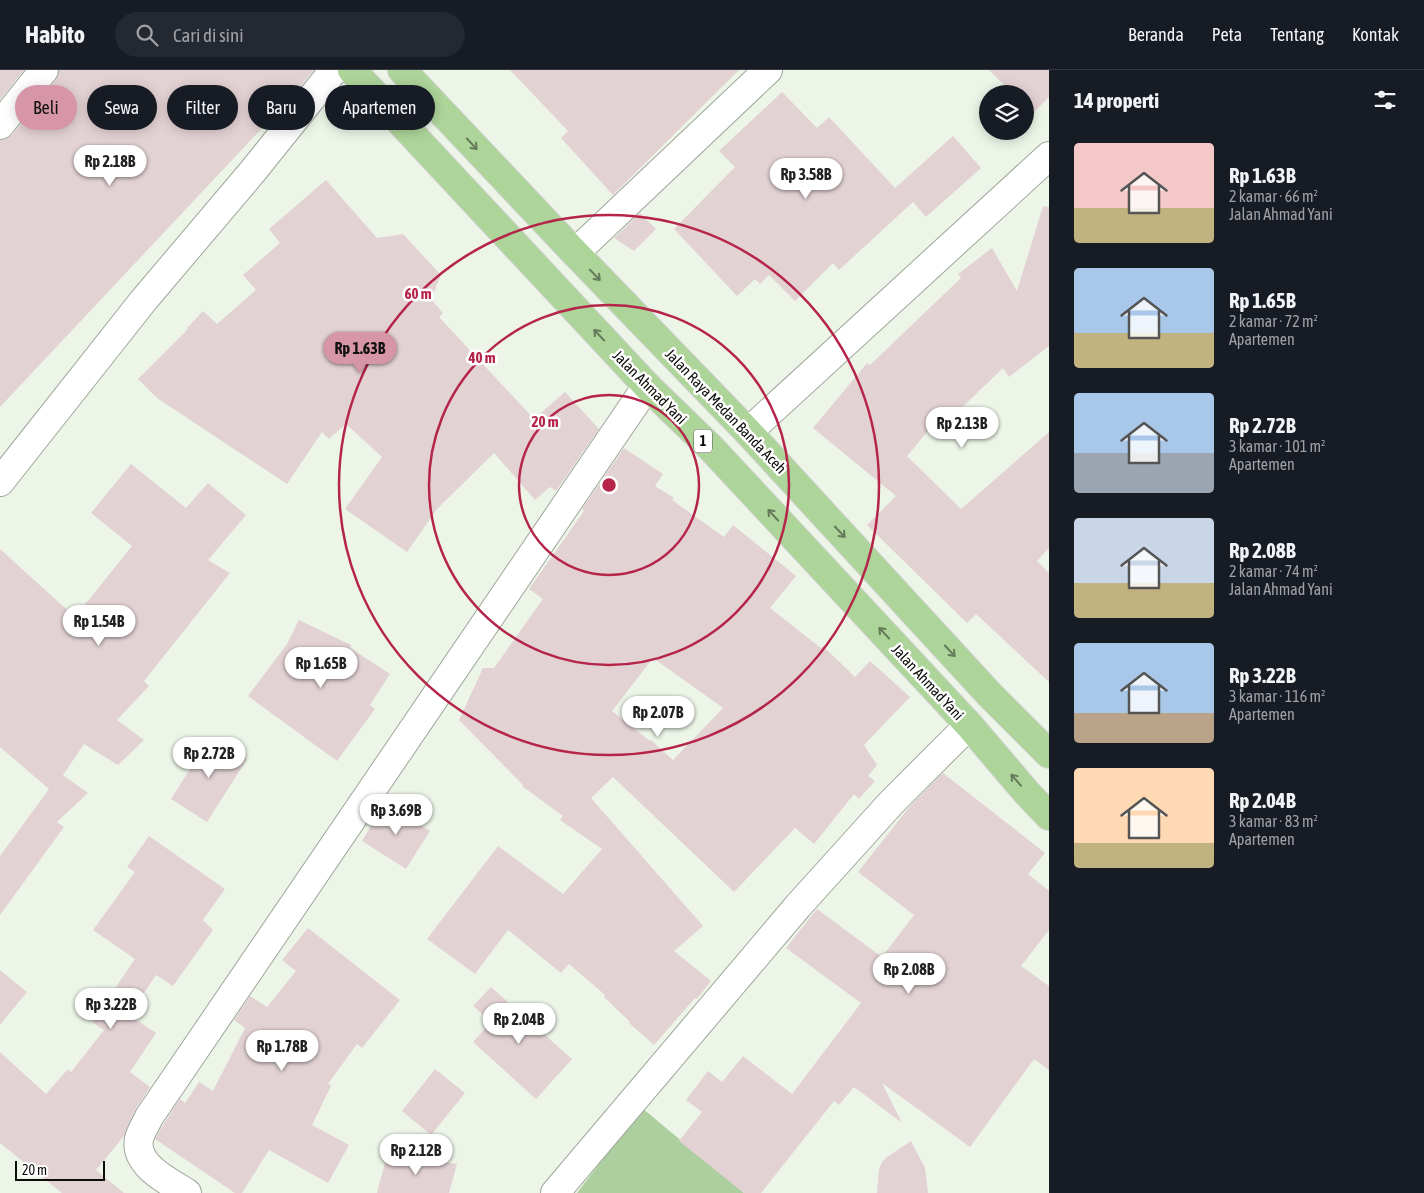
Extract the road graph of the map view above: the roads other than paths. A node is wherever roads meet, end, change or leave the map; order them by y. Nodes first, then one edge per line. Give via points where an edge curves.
1 (44, 70) edge
2 (334, 70) edge
3 (352, 70) edge
4 (402, 70) edge
5 (768, 70) edge
6 (0, 125) edge
7 (1049, 156) edge
8 (575, 253) junction
9 (647, 386) junction
10 (748, 432) junction
11 (0, 482) edge
12 (968, 725) junction
13 (1046, 745) edge
14 (1049, 816) edge
15 (186, 1193) edge
16 (555, 1193) edge

1 - 6 street
2 - 11 street
9 -> 3 main road, Jalan Ahmad Yani / 1
4 -> 8 main road, Jalan Raya Medan Banda Aceh
5 - 8 street
7 - 10 street
8 -> 10 main road, Jalan Raya Medan Banda Aceh
12 -> 9 main road, Jalan Ahmad Yani / 1 via 712,449
9 - 15 street via 149,1117 138,1150 156,1173
10 -> 13 main road, Jalan Raya Medan Banda Aceh via 990,694
14 -> 12 main road, Jalan Ahmad Yani / 1
12 - 16 street via 891,803 805,898

